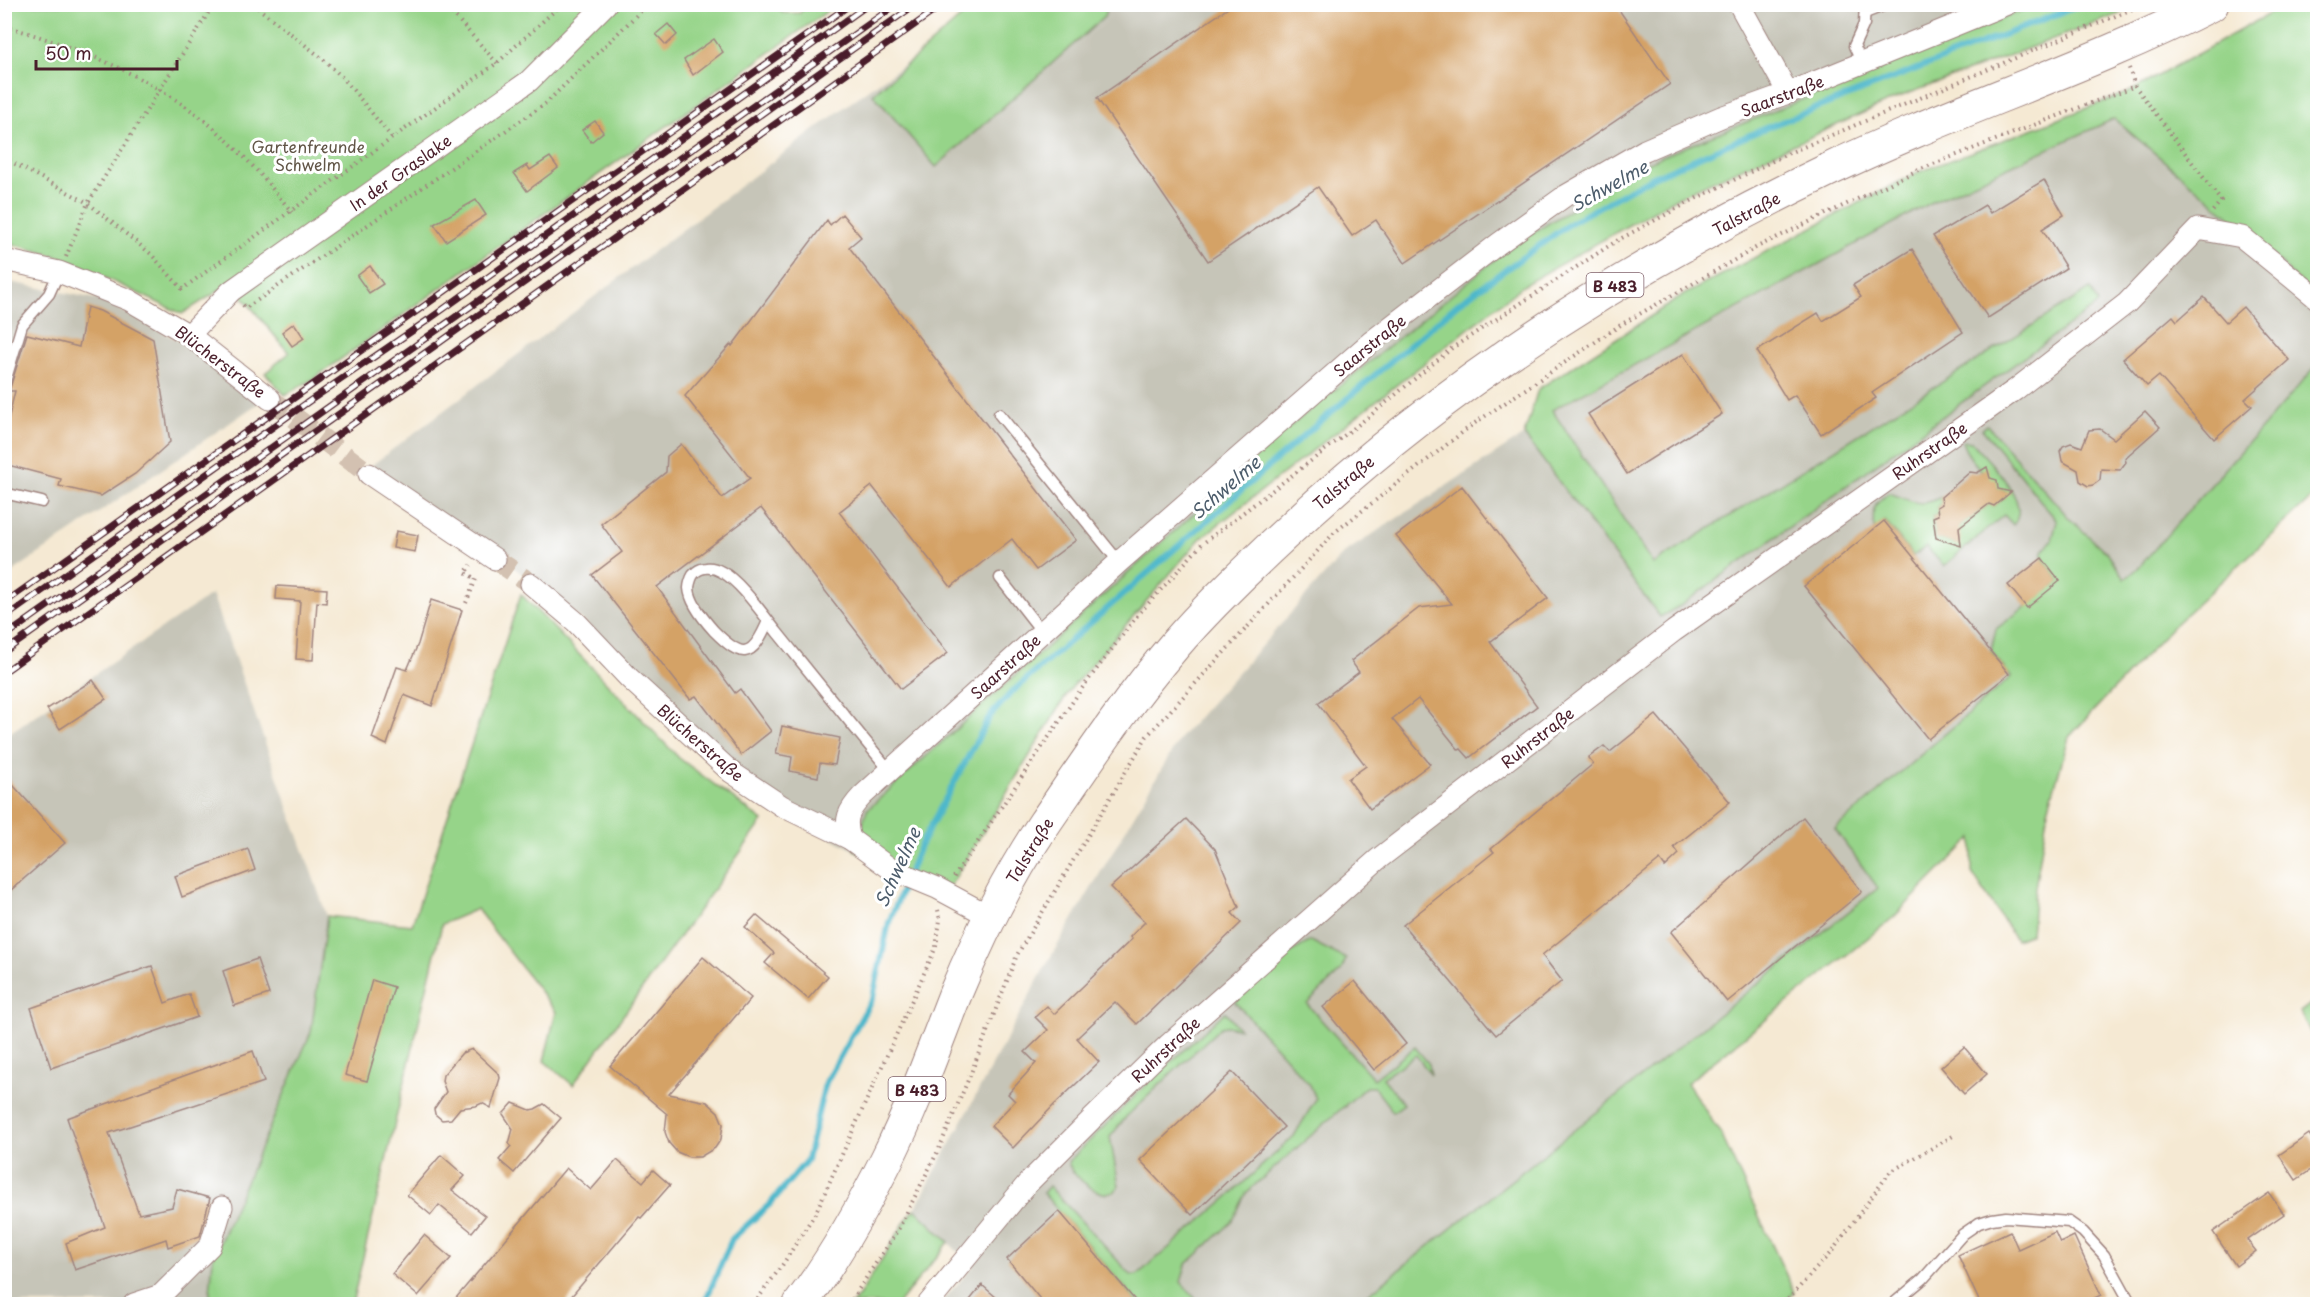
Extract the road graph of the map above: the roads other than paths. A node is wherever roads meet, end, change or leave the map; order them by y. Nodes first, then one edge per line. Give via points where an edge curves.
1 (606, 4) edge
2 (1739, 4) edge
3 (1888, 4) edge
4 (2007, 4) edge
5 (2212, 4) edge
6 (1865, 9) edge
7 (1862, 63) junction
8 (1788, 93) junction
9 (4, 260) edge
10 (60, 272) junction
11 (2318, 299) edge
12 (189, 334) junction
13 (4, 385) edge
14 (270, 399) tunnel mouth
15 (999, 414) dead end
16 (369, 474) tunnel mouth
17 (4, 493) edge
18 (42, 502) dead end
19 (488, 554) tunnel mouth
20 (1119, 561) junction
21 (1000, 578) dead end
22 (531, 584) tunnel mouth
23 (768, 621) junction
24 (1042, 632) junction
25 (890, 771) junction
26 (850, 839) junction
27 (991, 917) junction
28 (222, 1207) dead end
29 (134, 1305) edge
30 (800, 1305) edge
31 (928, 1305) edge
32 (1893, 1305) edge
33 (2131, 1305) edge

1 - 12 street, In der Graslake via 529,81 231,291
2 - 8 street
3 - 6 lane
4 - 7 street, Saarstraße
5 - 27 main road, Talstraße / B 483 via 2121,47 1903,135 1824,172 1608,289 1453,394 1314,506 1176,644 1096,748 1032,843
6 - 7 lane via 1864,24 1854,46
7 - 8 street, Saarstraße
8 - 20 street, Saarstraße via 1644,150 1565,196 1372,341
9 - 10 street, Blücherstraße
10 - 12 street, Blücherstraße via 129,300
10 - 13 lane via 49,294 22,325
11 - 31 street, Ruhrstraße via 2242,237 2198,229 2127,303 2015,390 1674,631 1377,860 1169,1044 1092,1119 1027,1184
12 - 14 street, Blücherstraße
15 - 20 lane
16 - 19 street
17 - 18 lane
20 - 24 street, Saarstraße
21 - 24 lane
22 - 26 street, Blücherstraße via 576,622 629,678 731,772 782,806
23 - 23 lane via 724,573 711,567 692,576 688,586 692,597 707,623 731,648 740,652 753,647
23 - 25 lane
24 - 25 street, Saarstraße
25 - 26 street, Saarstraße via 849,810 846,819
26 - 27 street, Blücherstraße via 891,869
27 - 30 main road, Talstraße / B 483 via 888,1157 834,1256
28 - 29 street via 210,1246 161,1295
32 - 33 lane via 1964,1234 1979,1223 2006,1217 2069,1222 2104,1255

